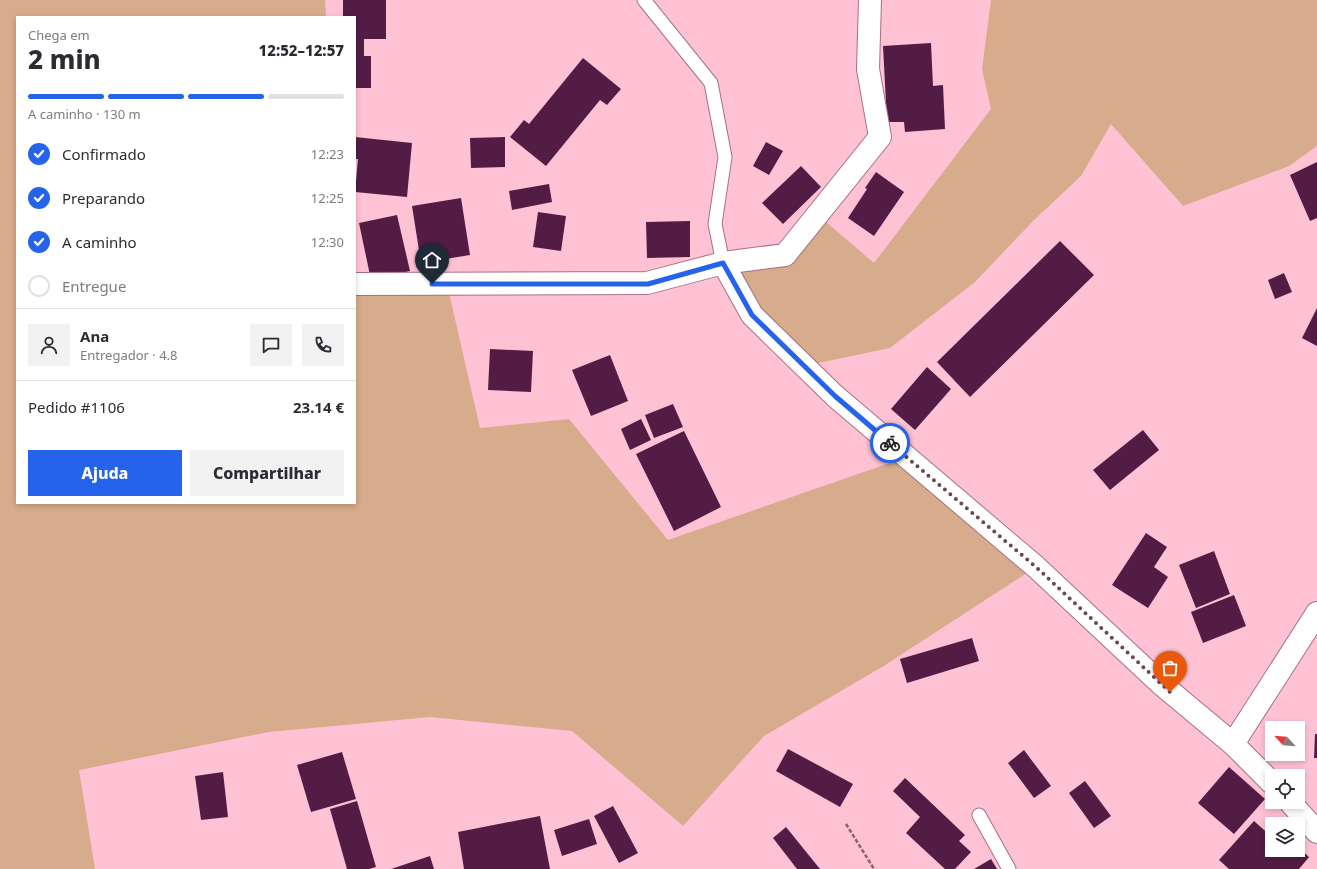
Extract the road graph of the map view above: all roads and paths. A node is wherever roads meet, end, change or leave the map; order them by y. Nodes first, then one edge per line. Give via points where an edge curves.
1 (644, 0) edge
2 (870, 0) edge
3 (723, 263) junction
4 (356, 284) edge
5 (1317, 613) edge
6 (1234, 744) junction
7 (1265, 776) edge
8 (1296, 809) edge
9 (979, 815) dead end
10 (846, 824) dead end
11 (1317, 832) edge
12 (874, 869) edge
13 (1009, 869) edge

1 - 3 lane via 711,83 725,157 715,224
2 - 3 street via 868,69 880,137 785,255
3 - 4 street via 648,284
3 - 6 street via 752,315 835,396 1036,567 1160,683
5 - 6 street
6 - 7 street
8 - 11 street
9 - 13 lane
10 - 12 path

